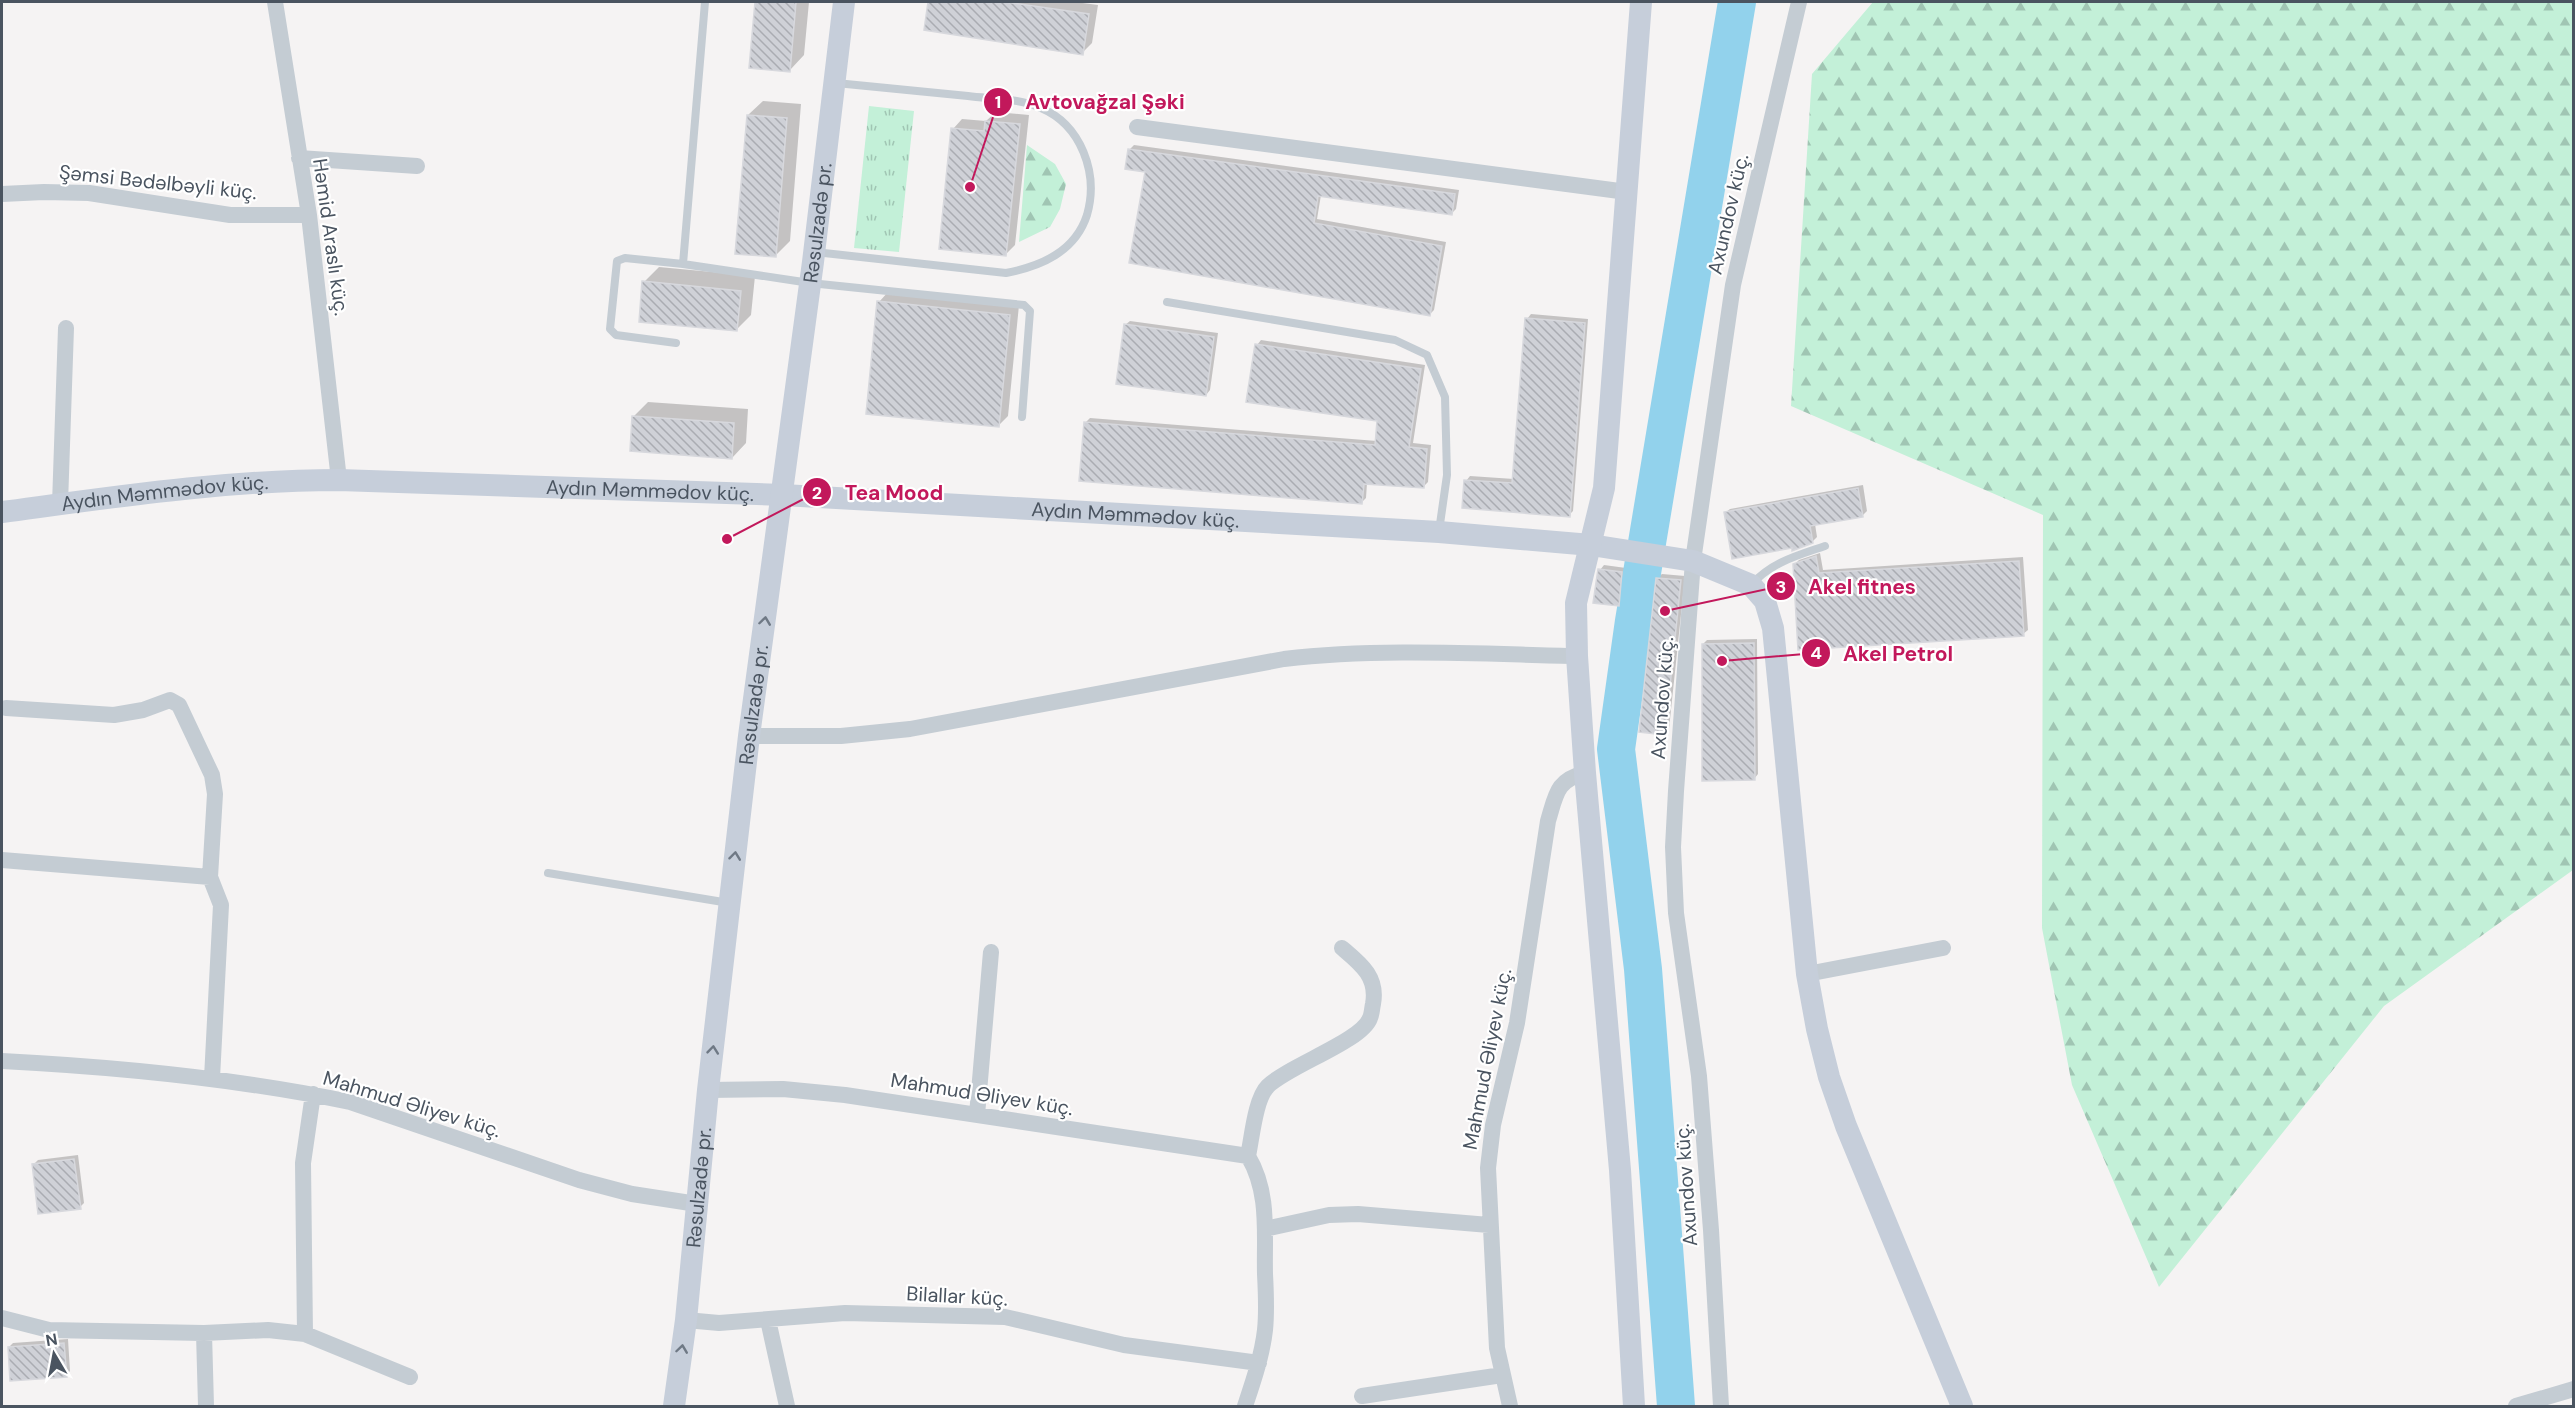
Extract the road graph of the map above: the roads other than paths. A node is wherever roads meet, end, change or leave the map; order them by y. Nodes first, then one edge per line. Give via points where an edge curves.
1 (274, 2) edge
2 (705, 2) edge
3 (844, 2) edge
4 (1641, 2) edge
5 (1799, 2) edge
6 (833, 82) junction
7 (1137, 127) dead end
8 (299, 158) junction
9 (417, 166) dead end
10 (1627, 192) junction
11 (2, 194) edge
12 (309, 215) junction
13 (814, 252) junction
14 (683, 264) junction
15 (810, 284) junction
16 (1167, 302) dead end
17 (66, 328) dead end
18 (676, 343) dead end
19 (1022, 417) dead end
20 (339, 480) junction
21 (783, 495) junction
22 (60, 504) junction
23 (2, 512) edge
24 (1439, 532) junction
25 (1591, 545) junction
26 (1825, 546) dead end
27 (1682, 559) junction
28 (1750, 585) junction
29 (1577, 656) junction
30 (6, 708) dead end
31 (749, 736) junction
32 (1585, 773) junction
33 (2, 860) edge
34 (548, 873) dead end
35 (210, 877) junction
36 (729, 903) junction
37 (1342, 948) dead end
38 (1942, 948) dead end
39 (991, 952) dead end
40 (1807, 974) junction
41 (2, 1061) edge
42 (212, 1078) junction
43 (708, 1090) junction
44 (313, 1094) junction
45 (977, 1114) junction
46 (1248, 1156) junction
47 (697, 1204) junction
48 (1489, 1225) junction
49 (1265, 1229) junction
50 (2, 1318) edge
51 (686, 1320) junction
52 (768, 1320) junction
53 (204, 1333) junction
54 (305, 1334) junction
55 (1259, 1363) junction
56 (1502, 1375) junction
57 (410, 1377) dead end
58 (2574, 1389) edge
59 (1362, 1396) dead end
60 (206, 1407) edge
61 (674, 1407) edge
62 (787, 1407) edge
63 (1245, 1407) edge
64 (1510, 1407) edge
65 (1634, 1407) edge
66 (1721, 1407) edge
67 (1962, 1407) edge
68 (2516, 1407) edge

1 - 8 street, Həmid Araslı küç.
2 - 14 lane
3 - 6 street, Rəsulzadə pr.
4 - 10 street
5 - 27 street, Axundov küç. via 1733,285
6 - 13 street, Rəsulzadə pr.
6 - 13 lane via 1040,107 1066,122 1081,143 1090,188 1087,215 1073,240 1056,257 1006,273
7 - 10 street
8 - 9 street
8 - 12 street, Həmid Araslı küç.
10 - 25 street via 1604,488
11 - 12 street, Şəmsi Bədəlbəyli küç. via 89,193 230,215
12 - 20 street, Həmid Araslı küç.
13 - 15 street, Rəsulzadə pr.
14 - 15 lane
14 - 18 lane via 625,258 617,261 610,329 616,335
15 - 19 lane via 1023,305 1030,311
15 - 21 street, Rəsulzadə pr.
16 - 24 lane via 1395,340 1427,355 1445,397 1447,475
17 - 22 street
20 - 21 street, Aydın Məmmədov küç.
20 - 22 street, Aydın Məmmədov küç. via 213,485
21 - 24 street, Aydın Məmmədov küç.
31 -> 21 street, Rəsulzadə pr.
22 - 23 street, Aydın Məmmədov küç.
24 - 25 street, Aydın Məmmədov küç.
25 - 27 street, Aydın Məmmədov küç.
25 - 29 street via 1576,603
26 - 28 lane via 1779,562
27 - 28 street, Aydın Məmmədov küç.
27 - 66 street, Axundov küç. via 1672,847 1676,913 1699,1076
28 - 40 street via 1765,601 1773,628
29 - 31 street via 1364,651 1326,654 910,729 842,736
29 - 32 street
30 - 35 street via 114,714 144,710 170,700 179,705 212,775 215,794
36 -> 31 street, Rəsulzadə pr.
32 - 48 street, Mahmud Əliyev küç. via 1570,777 1557,792 1548,820 1517,1023 1490,1145
32 - 65 street via 1620,1170
33 - 35 street
34 - 36 lane
35 - 42 street via 221,905
43 -> 36 street, Rəsulzadə pr.
37 - 46 street via 1371,977 1375,994 1370,1019 1354,1035 1266,1088 1259,1102
38 - 40 street
39 - 45 street
40 - 67 street via 1824,1058 1846,1126
41 - 42 street, Mahmud Əliyev küç.
42 - 44 street, Mahmud Əliyev küç.
43 - 45 street, Mahmud Əliyev küç. via 783,1089
43 - 47 street, Rəsulzadə pr.
44 - 47 street, Mahmud Əliyev küç. via 350,1102 579,1180 632,1194
44 - 54 street via 303,1163
45 - 46 street, Mahmud Əliyev küç.
46 - 49 street via 1263,1195
47 - 51 street, Rəsulzadə pr.
48 - 49 street via 1358,1214 1329,1215
48 - 56 street, Mahmud Əliyev küç.
49 - 55 street via 1267,1304
50 - 53 street via 49,1330
51 - 52 street, Bilallar küç.
61 -> 51 street, Rəsulzadə pr.
52 - 55 street, Bilallar küç. via 845,1313 1005,1317 1124,1345
52 - 62 street
53 - 54 street via 268,1330
53 - 60 street
54 - 57 street
55 - 63 street
56 - 59 street
56 - 64 street, Mahmud Əliyev küç.
58 - 68 street

